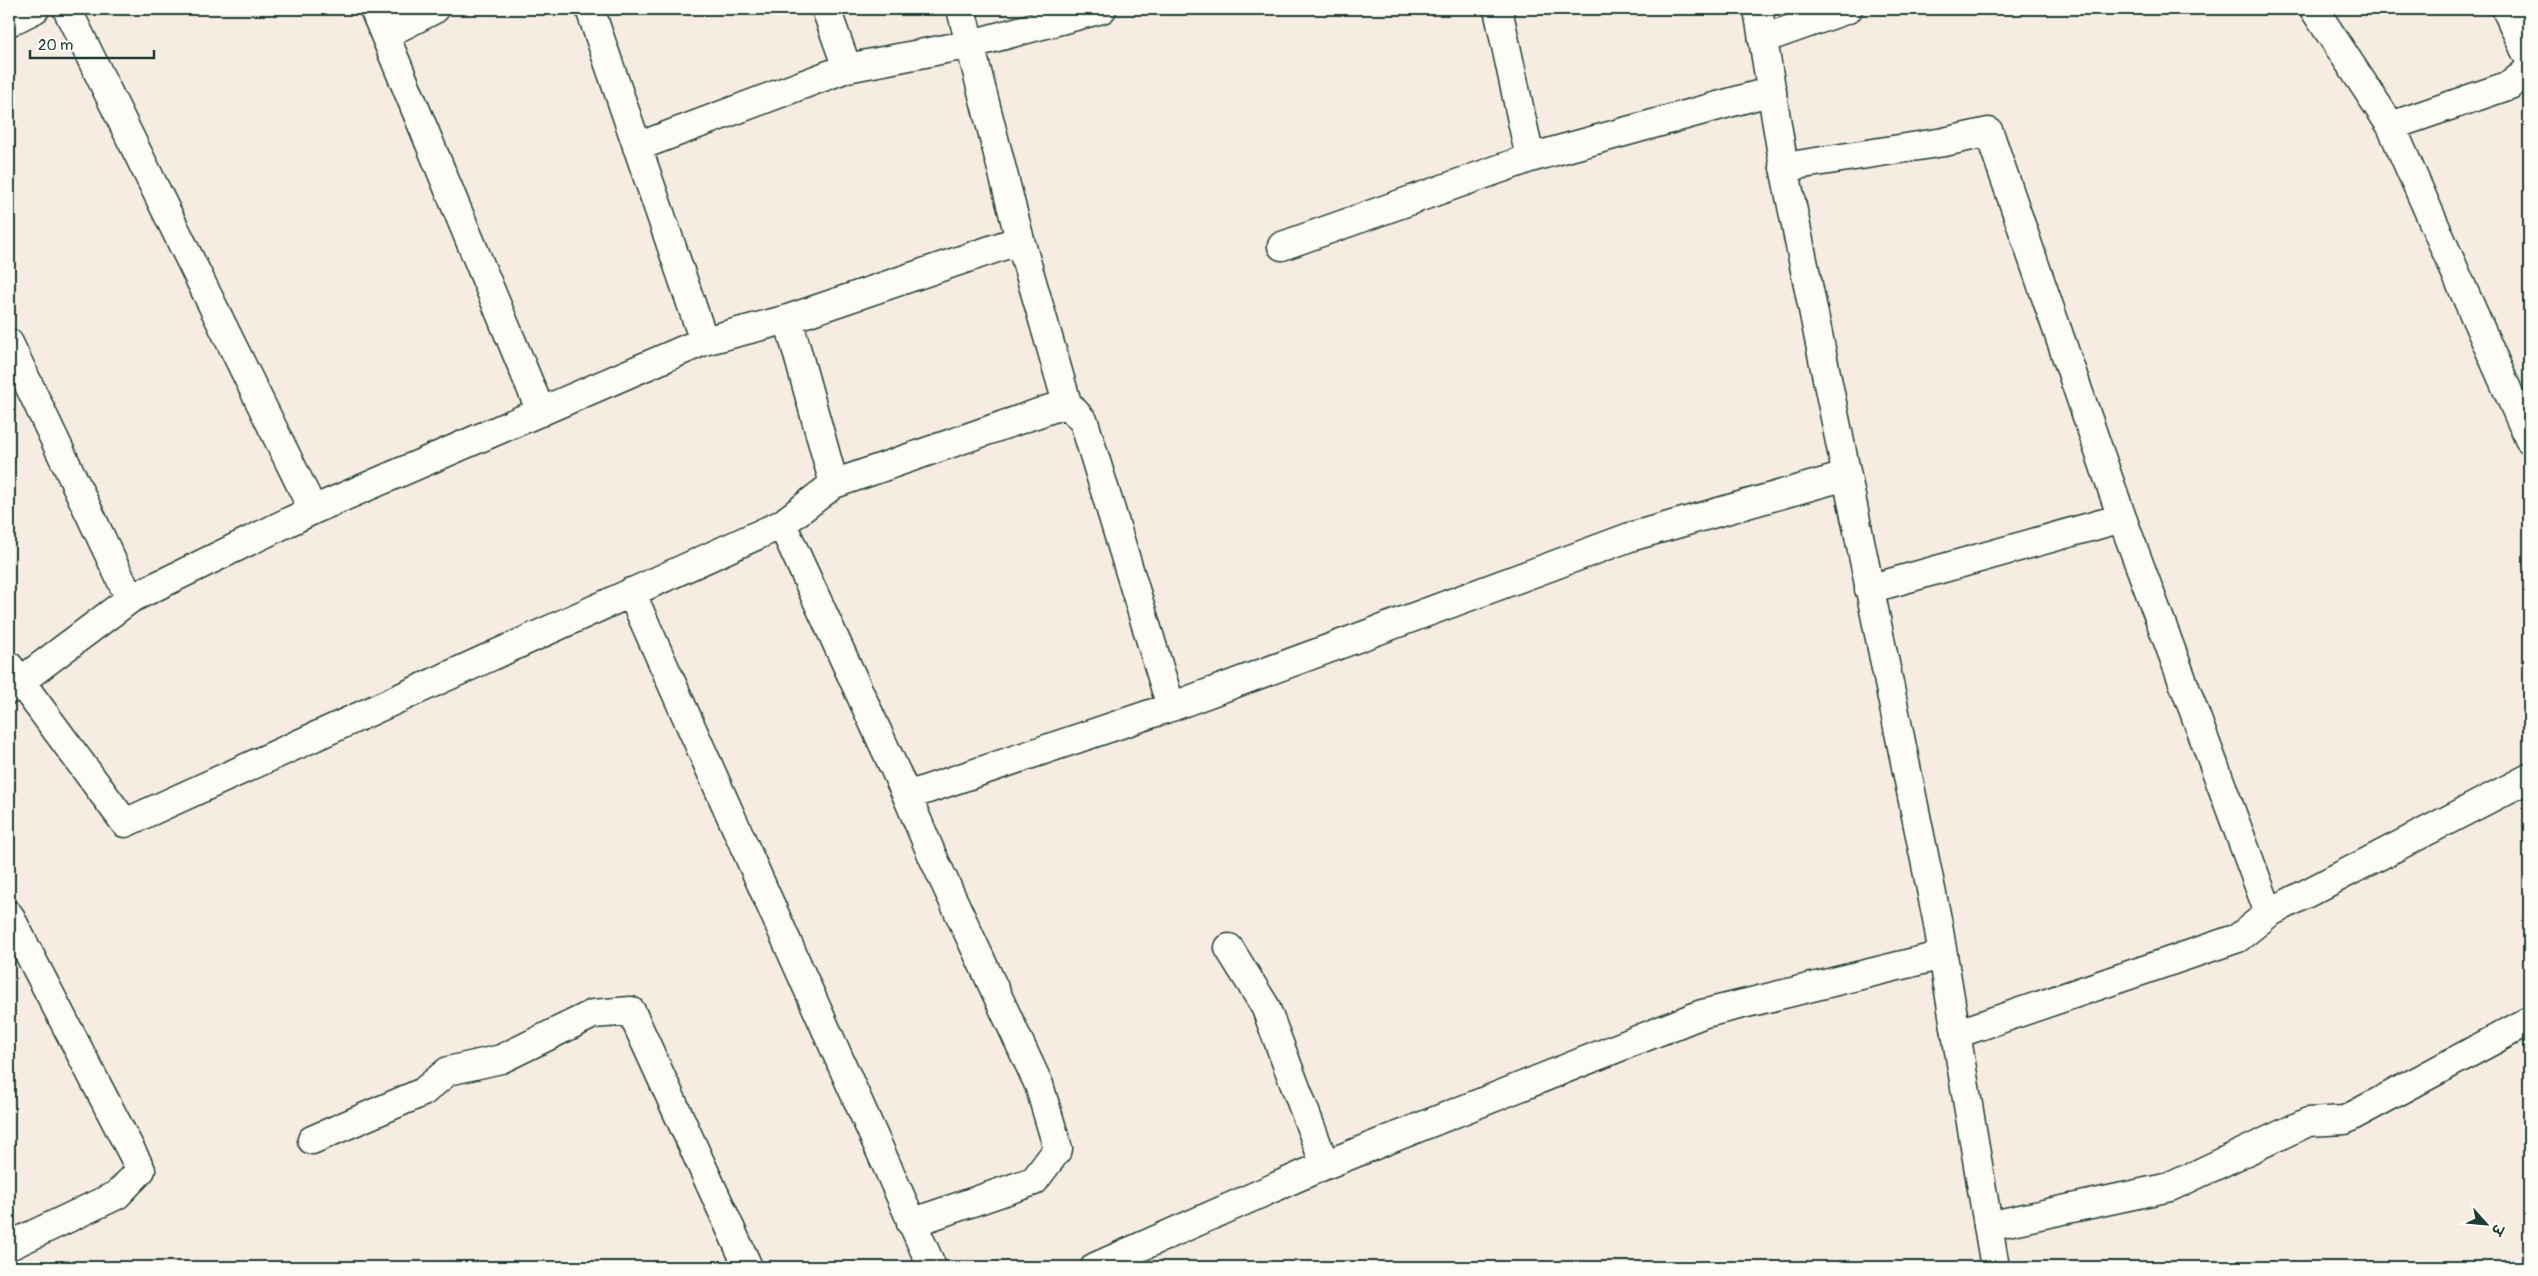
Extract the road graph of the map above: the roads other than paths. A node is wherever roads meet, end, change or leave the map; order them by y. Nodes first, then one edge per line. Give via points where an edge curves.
1 (35, 9) edge
2 (67, 9) edge
3 (374, 9) edge
4 (435, 9) edge
5 (590, 9) edge
6 (826, 9) edge
7 (960, 9) edge
8 (1102, 9) edge
9 (1498, 9) edge
10 (1758, 9) edge
11 (1848, 9) edge
12 (2314, 9) edge
13 (2506, 9) edge
14 (9, 22) edge
15 (386, 34) junction
16 (1763, 39) junction
17 (972, 44) junction
18 (2529, 59) edge
19 (847, 68) junction
20 (2529, 70) edge
21 (1772, 91) junction
22 (2391, 126) junction
23 (637, 147) junction
24 (1530, 158) junction
25 (1784, 167) junction
26 (1020, 240) junction
27 (1282, 246) dead end
28 (788, 319) junction
29 (704, 342) junction
30 (9, 343) edge
31 (1068, 403) junction
32 (541, 412) junction
33 (2529, 439) edge
34 (1846, 476) junction
35 (834, 484) junction
36 (313, 510) junction
37 (2122, 518) junction
38 (782, 524) junction
39 (1870, 589) junction
40 (631, 592) junction
41 (130, 599) junction
42 (12, 679) edge
43 (1171, 707) junction
44 (2529, 778) edge
45 (907, 796) junction
46 (2269, 913) junction
47 (9, 916) edge
48 (1229, 948) dead end
49 (1943, 955) junction
50 (2529, 1021) edge
51 (1956, 1034) junction
52 (312, 1140) dead end
53 (1325, 1165) junction
54 (911, 1223) junction
55 (1988, 1226) junction
56 (9, 1246) edge
57 (748, 1267) edge
58 (932, 1267) edge
59 (1096, 1267) edge
60 (1996, 1267) edge

1 - 14 street
2 - 36 street
3 - 15 street
4 - 15 street
5 - 23 street
6 - 19 street
7 - 17 street
8 - 17 street
9 - 24 street
10 - 16 street
11 - 16 street
12 - 22 street
13 - 18 street
15 - 32 street
16 - 21 street
17 - 19 street
17 - 26 street
19 - 23 street
20 - 22 street via 2510,85
21 - 24 street
21 - 25 street
22 - 33 street
23 - 29 street
24 - 27 street
25 - 34 street
25 - 37 street via 1989,132
26 - 28 street
26 - 31 street
28 - 29 street
28 - 35 street
29 - 32 street
30 - 41 street
31 - 35 street
31 - 43 street via 1084,422
32 - 36 street
34 - 39 street
34 - 43 street via 1630,537
35 - 38 street
36 - 41 street
37 - 39 street
37 - 46 street
38 - 40 street
38 - 45 street
39 - 49 street
40 - 42 street via 125,823
40 - 54 street
41 - 42 street
43 - 45 street
44 - 46 street
45 - 54 street via 1039,1085 1058,1149 1034,1181
46 - 51 street via 2238,938
47 - 56 street via 141,1170 117,1195
48 - 53 street via 1265,1006
49 - 51 street
49 - 53 street via 1702,1014
50 - 55 street via 2345,1120 2308,1122 2170,1187
51 - 55 street
52 - 57 street via 423,1092 448,1071 501,1059 593,1014 631,1011
53 - 59 street
54 - 58 street
55 - 60 street

